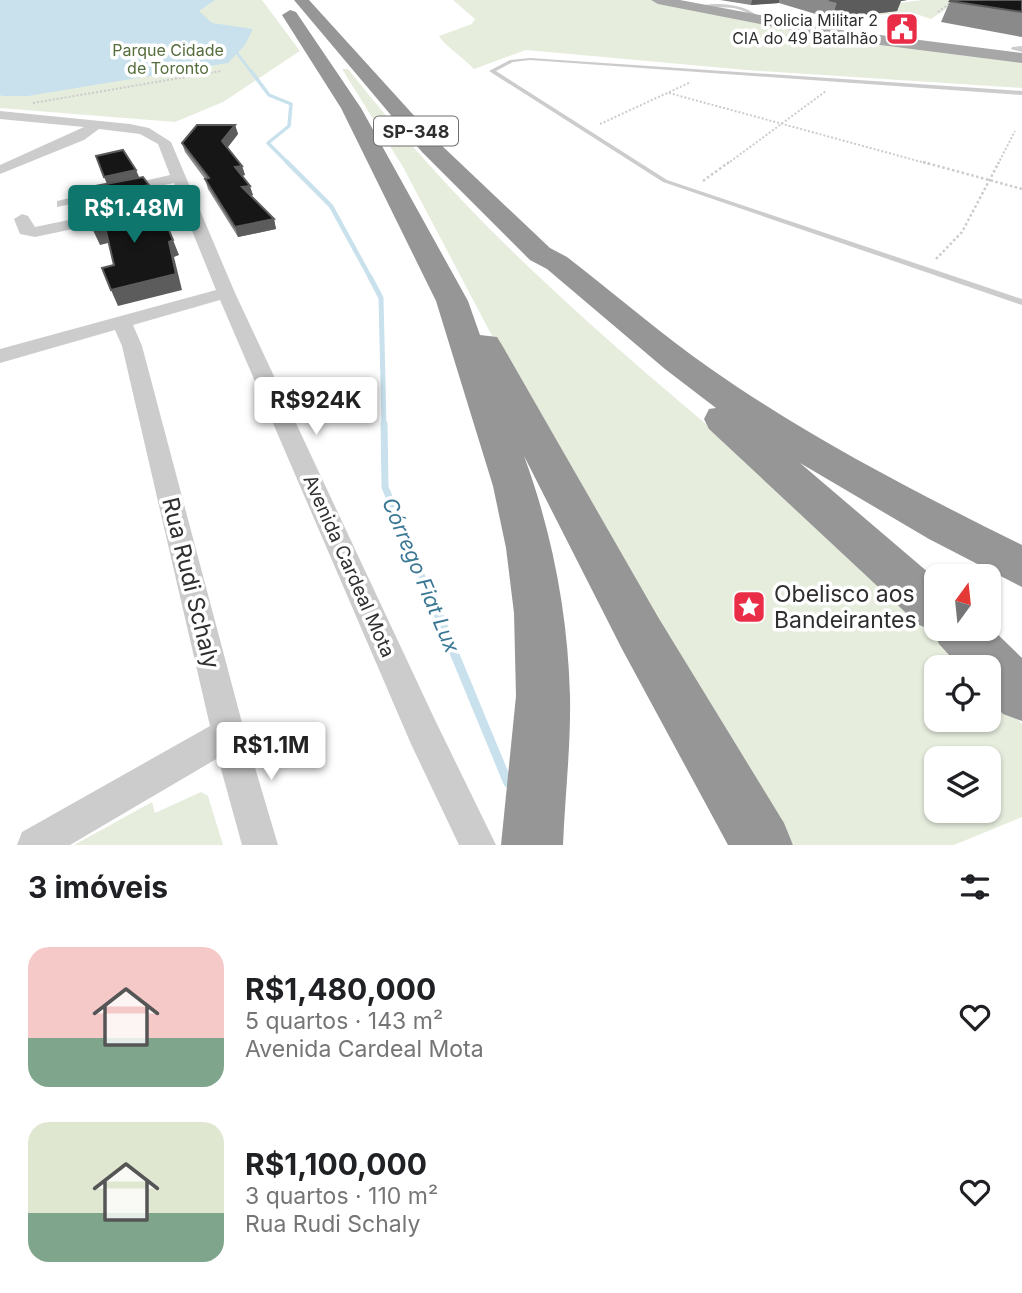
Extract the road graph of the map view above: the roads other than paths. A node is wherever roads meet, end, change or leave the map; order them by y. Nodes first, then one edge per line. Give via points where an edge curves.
1 (277, 0) edge
2 (301, 0) edge
3 (658, 0) edge
4 (671, 0) edge
5 (968, 47) junction
6 (1021, 52) edge
7 (1022, 93) edge
8 (0, 116) edge
9 (88, 131) junction
10 (0, 170) edge
11 (178, 178) junction
12 (187, 200) junction
13 (63, 204) dead end
14 (22, 219) dead end
15 (540, 254) junction
16 (226, 293) junction
17 (1022, 302) edge
18 (121, 322) junction
19 (0, 356) edge
20 (535, 480) junction
21 (1022, 567) edge
22 (924, 598) edge
23 (970, 641) edge
24 (1022, 695) edge
25 (228, 734) junction
26 (479, 841) edge
27 (34, 845) edge
28 (260, 845) edge
29 (532, 845) edge
30 (762, 845) edge

1 - 20 highway, SP-348 via 300,27 351,108 452,301
2 - 15 highway, SP-348 via 430,147
3 - 5 main road via 841,35
4 - 5 main road via 825,29
5 - 6 main road
7 - 17 lane via 526,59 492,69 496,77 665,181
8 - 9 street, Avenida Cardeal Mota
9 - 10 street
9 - 11 street, Avenida Cardeal Mota via 144,131 157,136 164,142
11 - 12 street, Avenida Cardeal Mota
11 - 13 street
12 - 14 street via 34,232 26,231
12 - 16 street, Avenida Cardeal Mota
15 - 21 highway via 717,391 925,518
15 - 22 highway via 558,280 760,450
16 - 18 street
16 - 26 street, Avenida Cardeal Mota via 423,732
18 - 19 street
18 - 25 street, Rua Rudi Schaly via 132,346
20 - 29 highway via 529,548 539,613 543,696
20 - 30 highway via 640,633
23 - 24 highway
25 - 27 street
25 - 28 street, Rua Rudi Schaly

